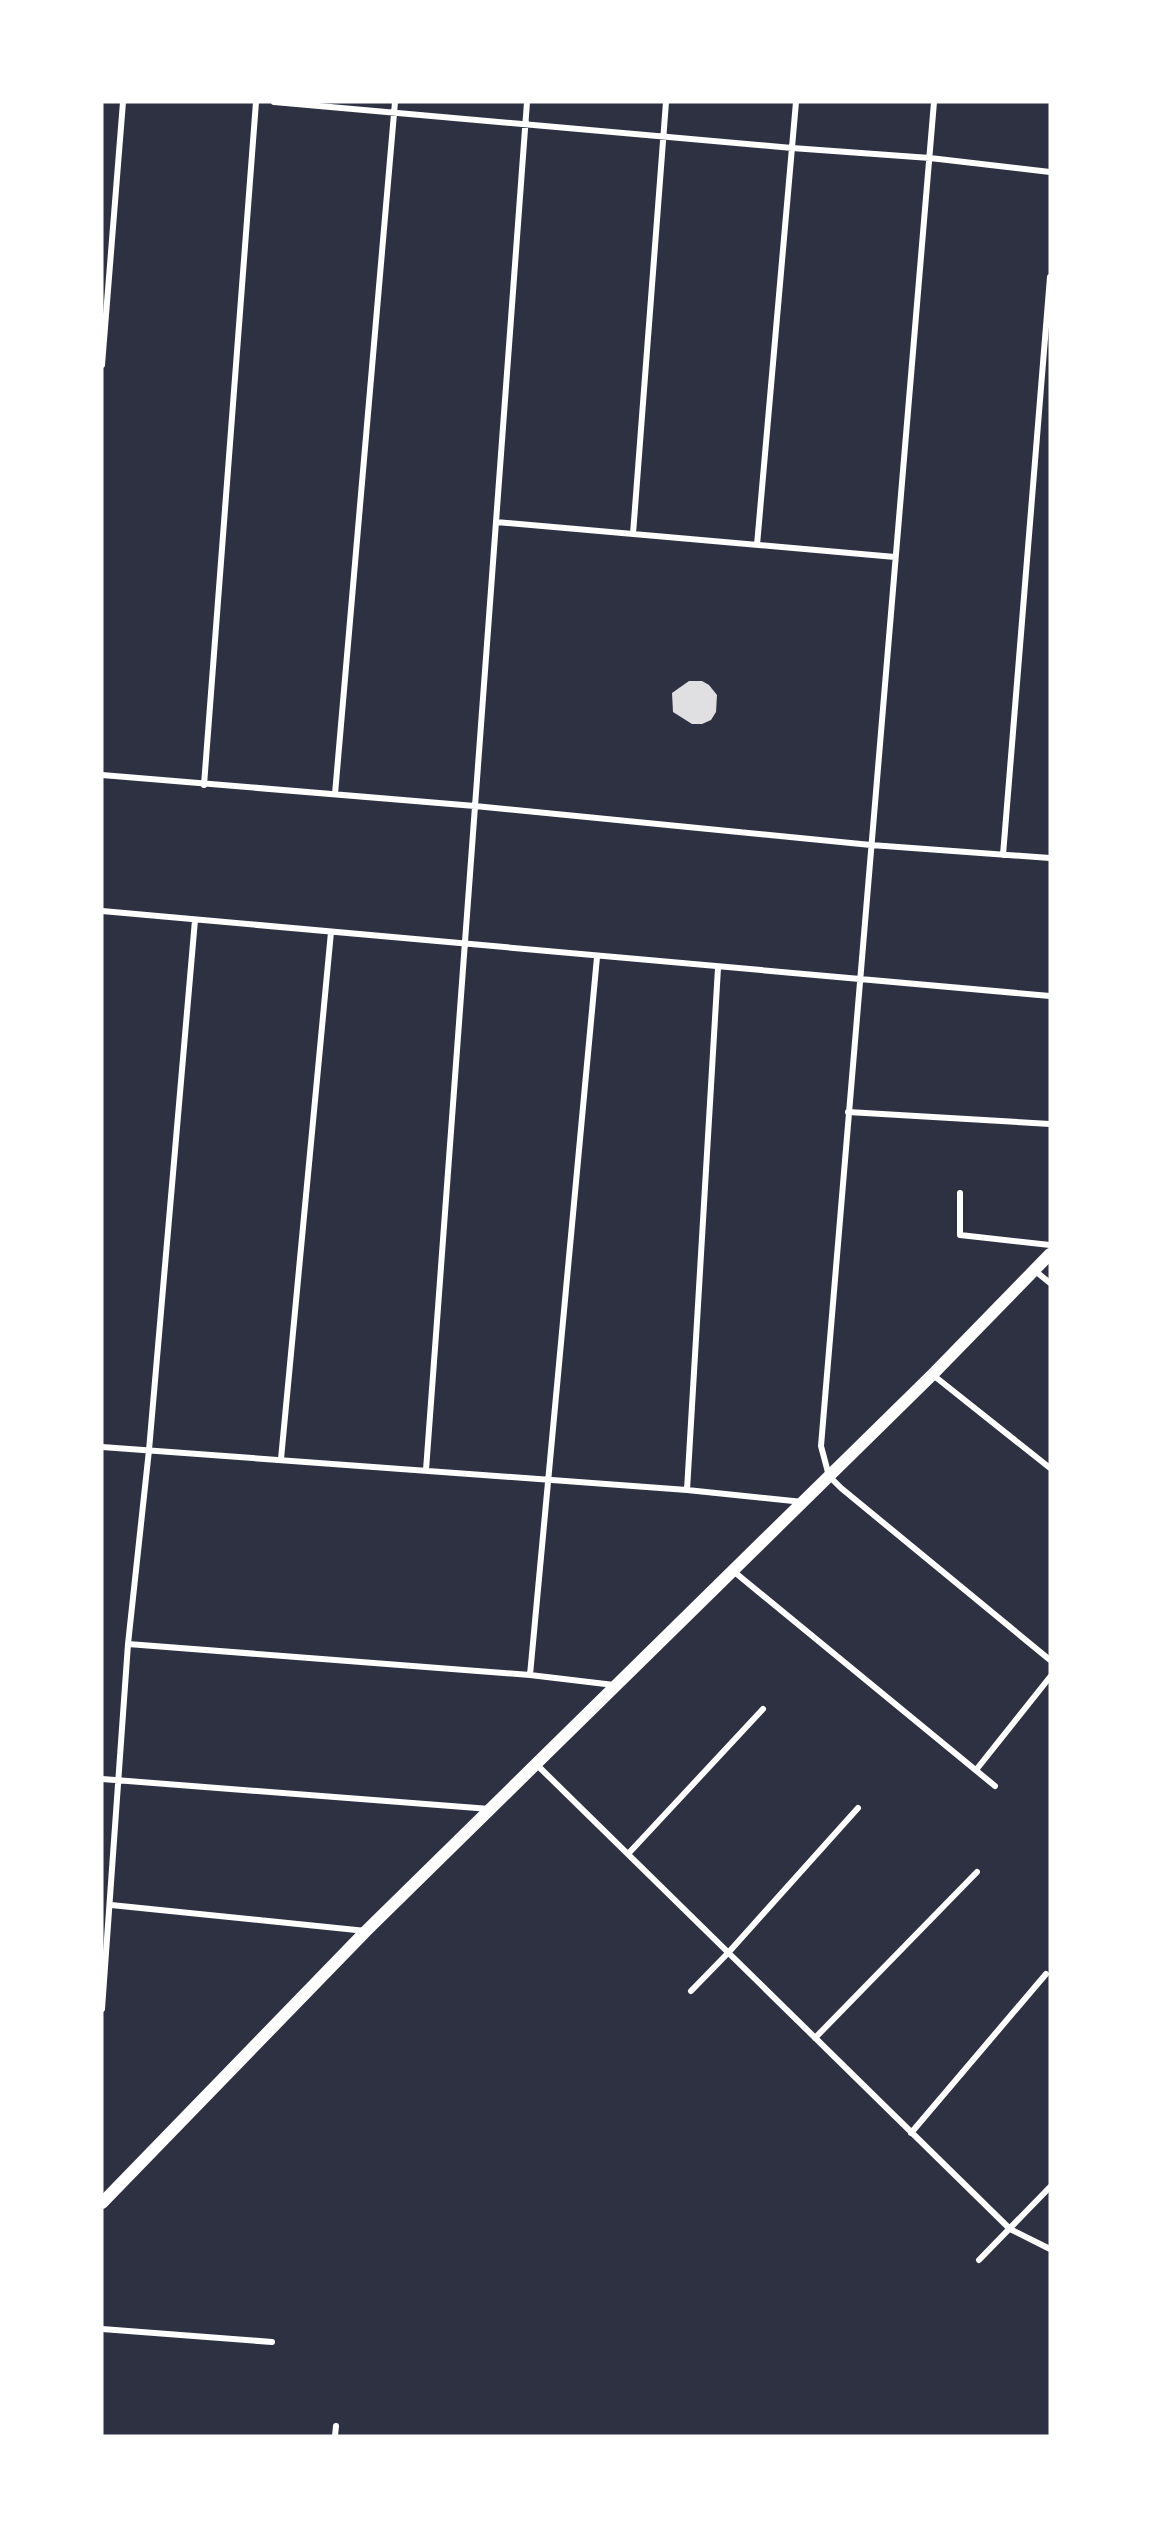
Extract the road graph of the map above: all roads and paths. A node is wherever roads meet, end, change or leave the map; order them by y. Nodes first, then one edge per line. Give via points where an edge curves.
1 (123, 102) edge
2 (256, 102) edge
3 (274, 102) edge
4 (395, 102) edge
5 (527, 102) edge
6 (666, 102) edge
7 (796, 102) edge
8 (934, 102) edge
9 (394, 112) junction
10 (525, 124) junction
11 (664, 137) junction
12 (792, 148) junction
13 (930, 158) junction
14 (1050, 172) edge
15 (1050, 277) edge
16 (102, 365) edge
17 (496, 522) junction
18 (633, 534) junction
19 (757, 545) junction
20 (895, 557) junction
21 (102, 775) edge
22 (204, 784) junction
23 (335, 794) junction
24 (475, 806) junction
25 (871, 845) junction
26 (1003, 855) junction
27 (1050, 858) edge
28 (102, 911) edge
29 (195, 920) junction
30 (332, 932) junction
31 (465, 943) junction
32 (597, 957) junction
33 (718, 968) junction
34 (859, 980) junction
35 (1050, 996) edge
36 (848, 1112) junction
37 (1050, 1124) edge
38 (960, 1192) dead end
39 (1050, 1245) edge
40 (1050, 1254) edge
41 (1034, 1270) junction
42 (1050, 1283) edge
43 (933, 1374) junction
44 (102, 1447) edge
45 (149, 1450) junction
46 (281, 1459) junction
47 (1050, 1468) edge
48 (426, 1470) junction
49 (829, 1476) junction
50 (548, 1479) junction
51 (687, 1490) junction
52 (804, 1502) junction
53 (732, 1570) junction
54 (128, 1644) junction
55 (1050, 1660) edge
56 (530, 1675) junction
57 (1050, 1677) edge
58 (616, 1685) junction
59 (763, 1709) dead end
60 (536, 1764) junction
61 (976, 1770) junction
62 (102, 1779) edge
63 (118, 1780) junction
64 (995, 1786) dead end
65 (858, 1808) dead end
66 (490, 1809) junction
67 (628, 1854) junction
68 (977, 1872) dead end
69 (111, 1905) junction
70 (366, 1931) junction
71 (728, 1953) junction
72 (1047, 1974) dead end
73 (691, 1991) dead end
74 (102, 2008) edge
75 (814, 2038) junction
76 (911, 2133) junction
77 (1050, 2187) edge
78 (102, 2203) edge
79 (1010, 2229) junction
80 (1050, 2249) edge
81 (980, 2260) dead end
82 (102, 2329) edge
83 (272, 2342) dead end
84 (336, 2426) dead end
85 (335, 2436) edge

1 - 16 street
2 - 22 street
3 - 9 street
4 - 9 street
5 - 10 street
6 - 11 street
7 - 12 street
8 - 13 street
9 - 10 street
9 - 23 street
10 - 11 street
10 - 17 street
11 - 12 street
11 - 18 street
12 - 13 street
12 - 19 street
13 - 14 street
13 - 20 street
15 - 26 street
17 - 18 street
17 - 24 street
18 - 19 street
19 - 20 street
20 - 25 street
21 - 22 street
22 - 23 street
23 - 24 street
24 - 25 street
24 - 31 street
25 - 26 street
25 - 34 street
26 - 27 street
28 - 29 street
29 - 30 street
29 - 45 street
30 - 31 street
30 - 46 street
31 - 32 street
31 - 48 street
32 - 33 street
32 - 50 street
33 - 34 street
33 - 51 street
34 - 35 street
34 - 36 street
36 - 37 street
36 - 49 street via 821,1446
38 - 39 street via 960,1235
40 - 41 main road
41 - 42 street
41 - 43 main road
43 - 47 street
43 - 49 main road
44 - 45 street
45 - 46 street
45 - 54 street
46 - 48 street
48 - 50 street
49 - 52 main road
49 - 55 street
50 - 51 street
50 - 56 street
51 - 52 street
52 - 53 main road
53 - 58 main road
53 - 61 street
54 - 56 street
54 - 63 street
56 - 58 street
57 - 61 street
58 - 60 main road
59 - 67 street
60 - 66 main road
60 - 67 street
61 - 64 street
62 - 63 street
63 - 66 street
63 - 69 street
65 - 71 street
66 - 70 main road
67 - 71 street
68 - 75 street
69 - 70 street
69 - 74 street
70 - 78 main road
71 - 73 street
71 - 75 street
72 - 76 street
75 - 76 street
76 - 79 street
77 - 79 street
79 - 80 street
79 - 81 street
82 - 83 street
84 - 85 street

